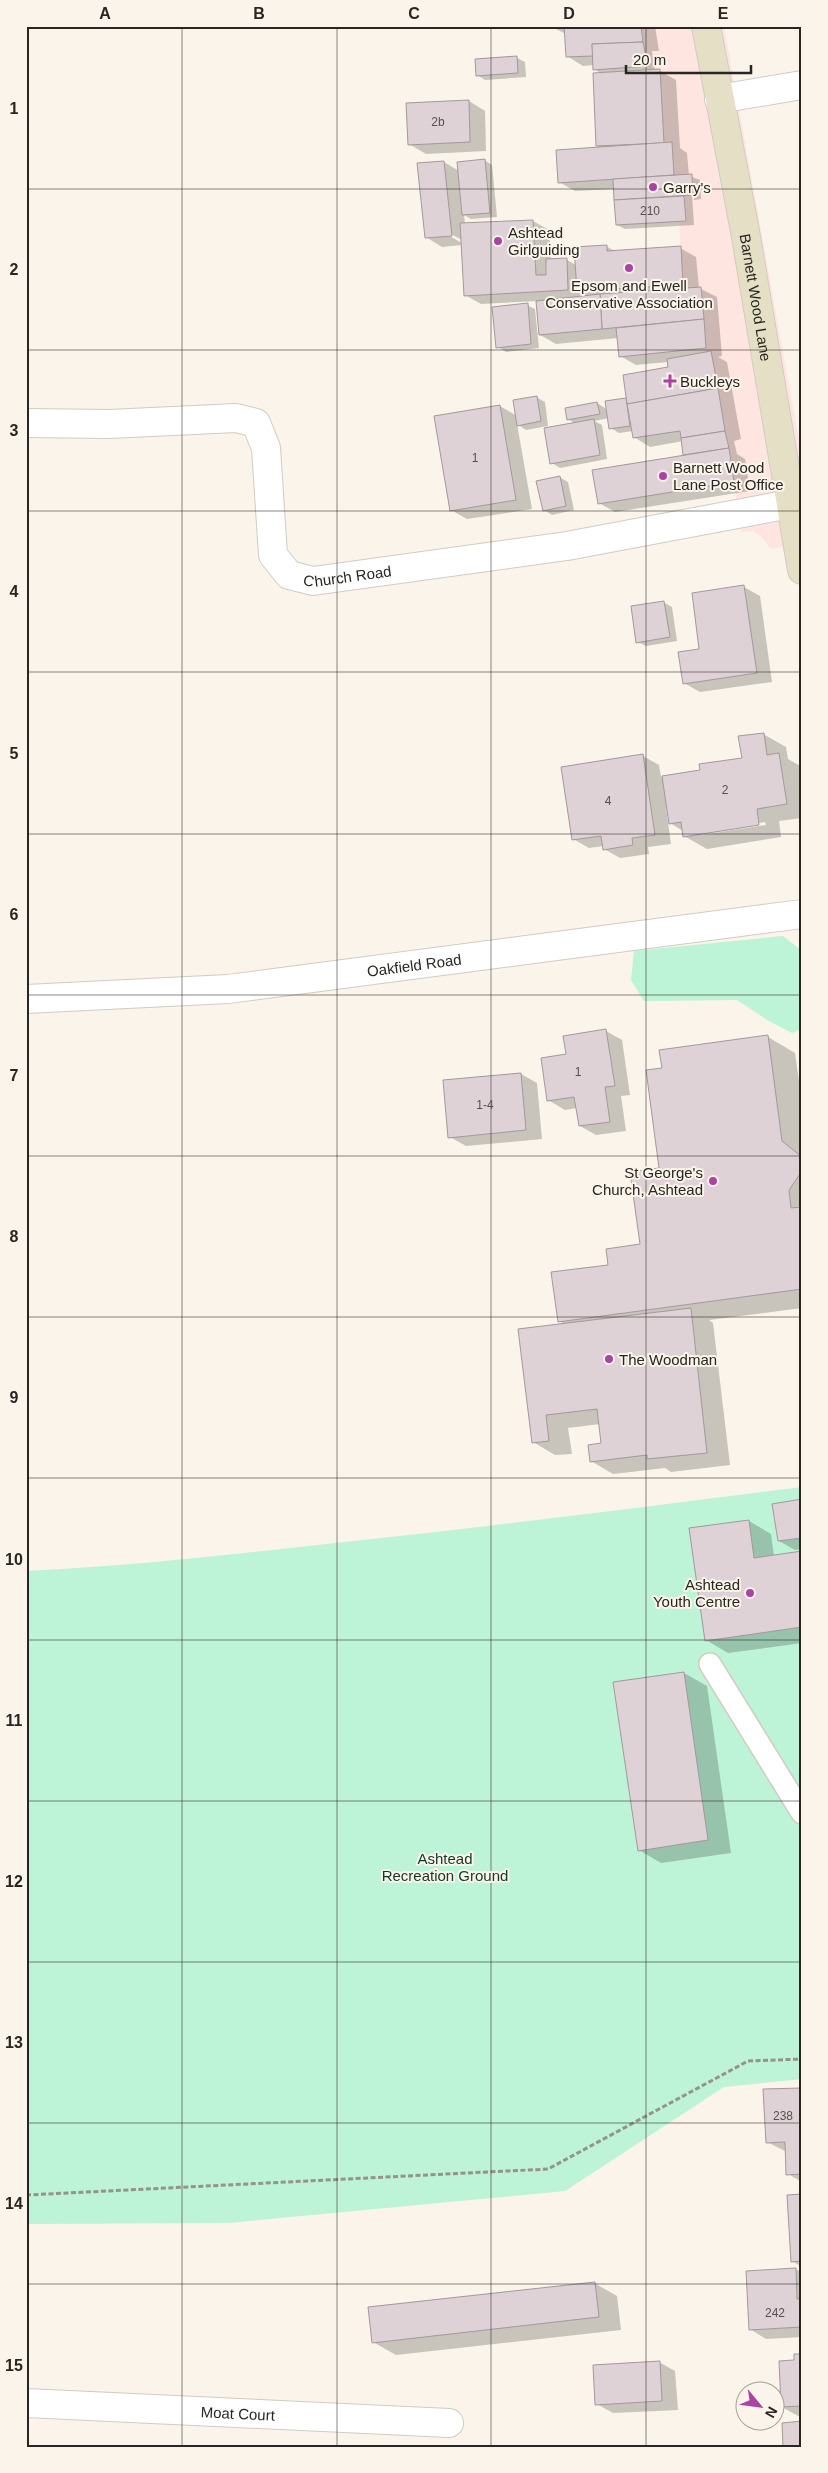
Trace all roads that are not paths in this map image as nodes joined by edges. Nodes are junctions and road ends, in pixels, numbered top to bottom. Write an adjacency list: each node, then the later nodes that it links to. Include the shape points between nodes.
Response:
1 (706, 26): 3 (street, Barnett Wood Lane)
2 (802, 85): 3 (street)
3 (719, 99): 5 (street, Barnett Wood Lane)
4 (26, 423): 5 (street, Church Road, via 109,424 236,418 256,423 266,448 273,555 289,574 313,581 567,546)
5 (790, 504): 6 (street, Barnett Wood Lane)
6 (802, 570)
7 (802, 914): 8 (street, Oakfield Road, via 228,989)
8 (26, 999)
9 (710, 1664): 10 (lane)
10 (802, 1812)
11 (26, 2402): 12 (street, Moat Court)
12 (449, 2423)

